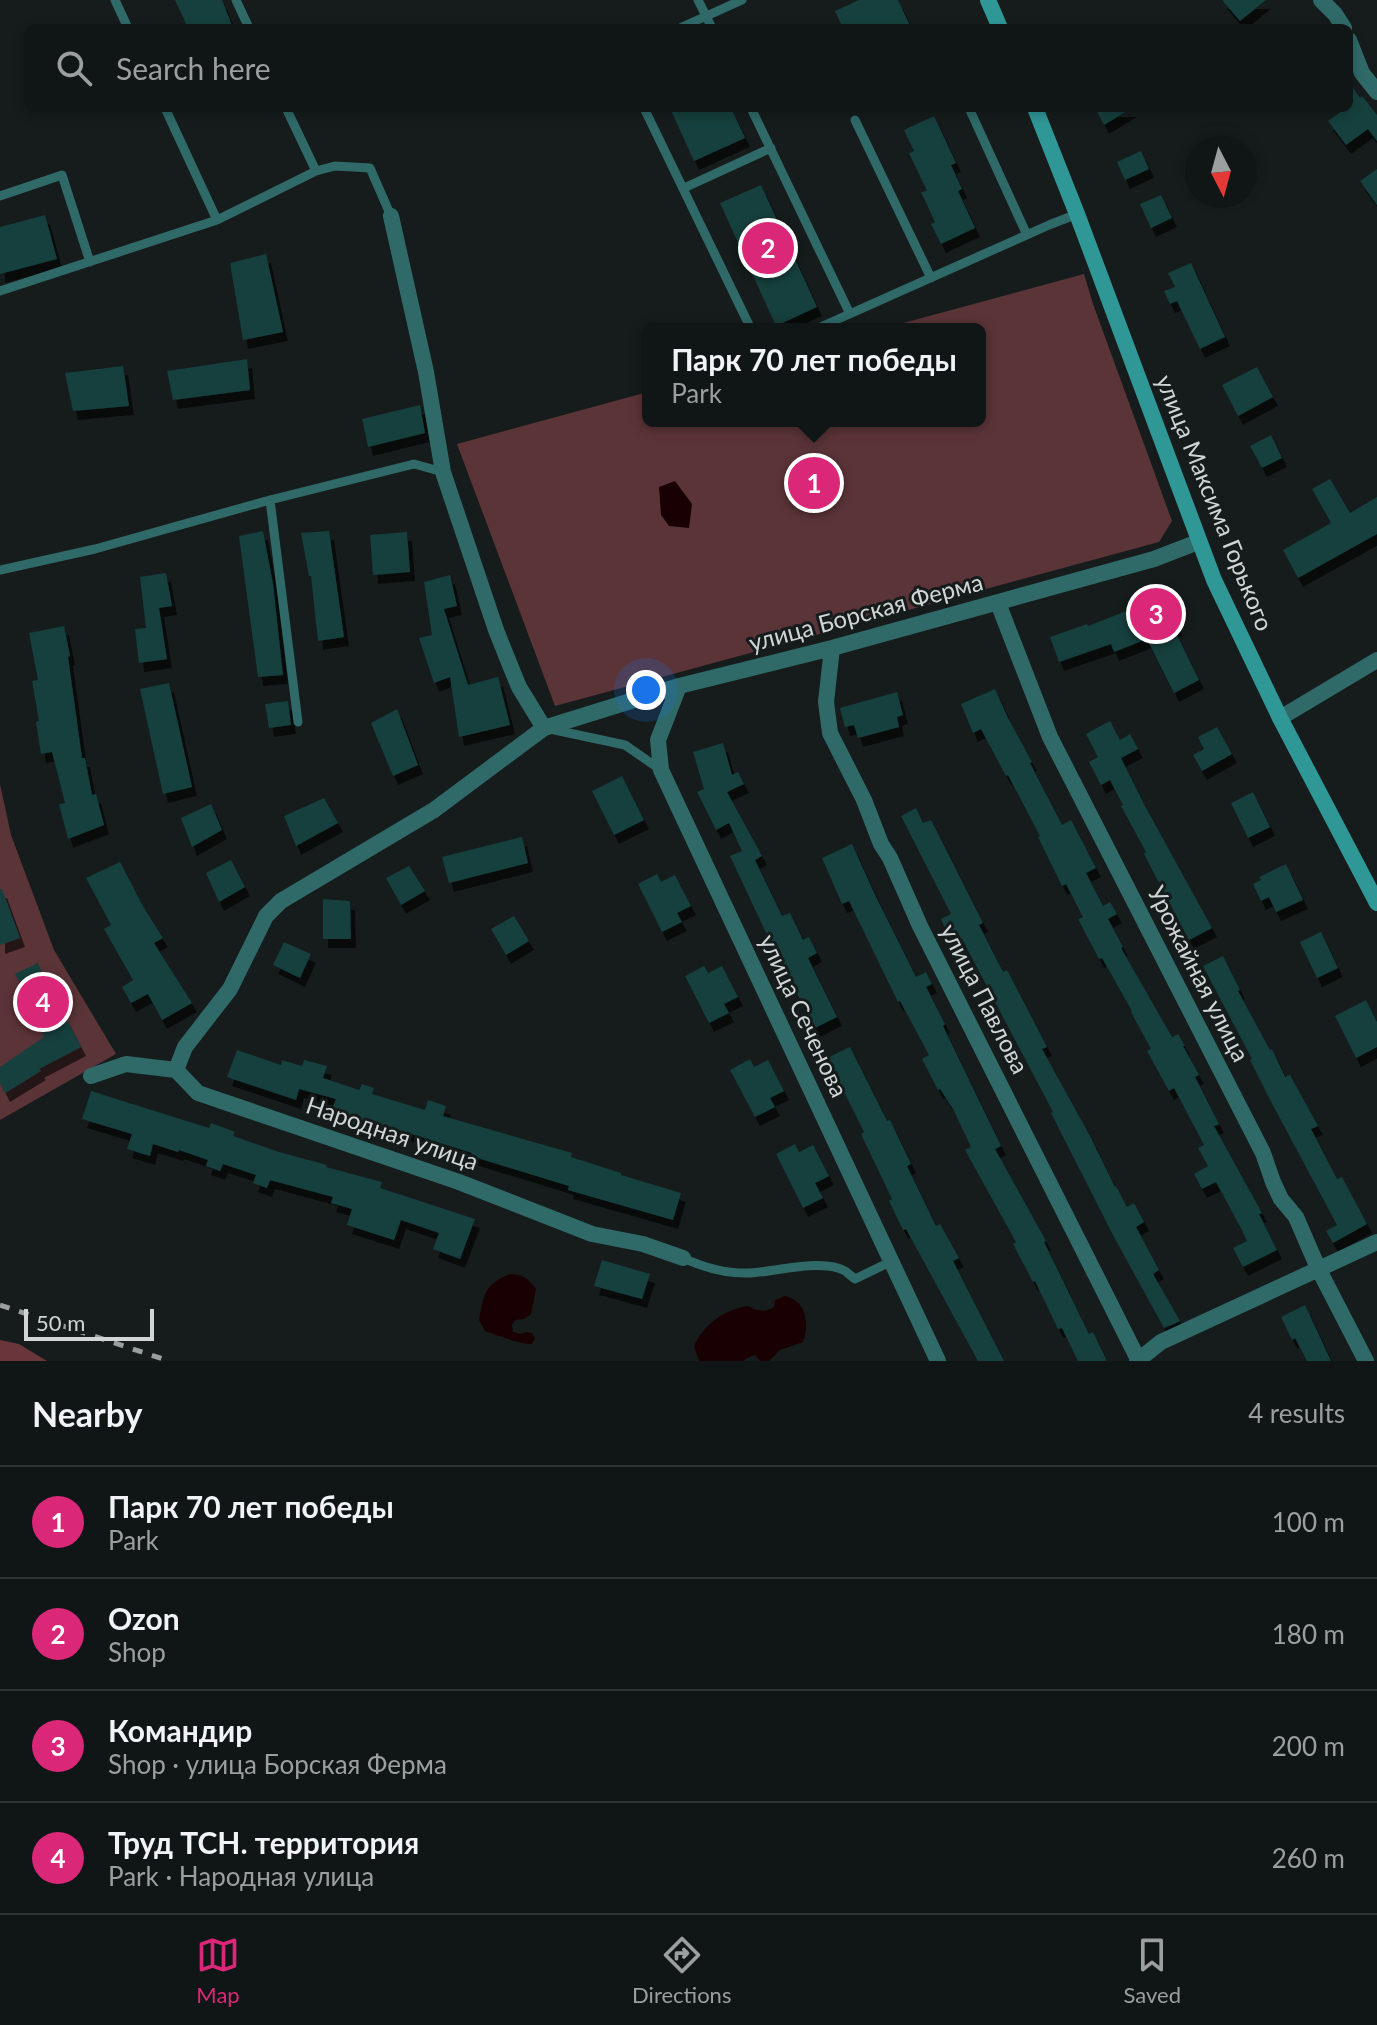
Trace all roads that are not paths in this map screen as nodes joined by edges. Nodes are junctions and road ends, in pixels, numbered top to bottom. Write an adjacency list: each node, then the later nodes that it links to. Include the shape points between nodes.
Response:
1 (115, 0): 8 (lane)
2 (236, 0): 9 (lane)
3 (698, 0): 7 (lane)
4 (742, 0): 7 (lane)
5 (988, 0): 12 (street)
6 (1321, 0): 13 (street)
7 (706, 16): 10 (lane); 11 (lane)
8 (126, 24)
9 (247, 24)
10 (689, 24)
11 (710, 24)
12 (998, 24)
13 (1341, 24)
14 (1353, 50): 15 (street)
15 (1377, 92)
16 (167, 112): 29 (lane)
17 (288, 112): 24 (lane)
18 (646, 112): 25 (lane)
19 (753, 112): 23 (lane)
20 (971, 112): 30 (lane)
21 (1037, 112): 27 (street, улица Максима Горького)
22 (855, 120): 32 (lane)
23 (771, 148): 25 (lane); 34 (lane)
24 (316, 171): 28 (lane, via 370,168); 29 (lane)
25 (684, 188): 35 (lane)
26 (0, 196): 31 (lane, via 62,175)
27 (1077, 214): 30 (lane); 39 (street, улица Максима Горького)
28 (391, 216): 37 (street)
29 (217, 220): 31 (lane)
30 (1027, 235): 32 (lane)
31 (90, 262): 33 (lane)
32 (931, 278): 34 (lane)
33 (0, 291)
34 (850, 314): 36 (lane)
35 (748, 323)
36 (830, 323)
37 (443, 472): 38 (lane, via 414,464); 47 (street, via 506,657)
38 (270, 500): 40 (lane); 46 (lane)
39 (1198, 542): 41 (street, улица Борская Ферма); 45 (street, улица Максима Горького)
40 (0, 570)
41 (998, 603): 42 (street, улица Борская Ферма); 55 (street, Урожайная улица, via 1050,737)
42 (832, 648): 44 (street, улица Борская Ферма); 57 (street, улица Павлова, via 826,702 830,733 920,926)
43 (1377, 660): 45 (street)
44 (679, 686): 47 (street, улица Борская Ферма); 48 (street, улица Сеченова, via 658,740)
45 (1280, 718): 49 (street, улица Максима Горького)
46 (298, 722)
47 (544, 728): 48 (lane, via 625,745); 50 (street, улица Борская Ферма, via 434,810 281,901 266,916 230,989 185,1047)
48 (661, 770): 54 (street, улица Сеченова)
49 (1377, 903)
50 (176, 1070): 51 (street, via 126,1064); 53 (street, Народная улица, via 198,1093 459,1182 592,1234)
51 (91, 1076)
52 (1377, 1242): 55 (street)
53 (683, 1258): 54 (lane, via 721,1272 826,1266 843,1269 855,1279)
54 (892, 1261): 56 (street, улица Сеченова)
55 (1318, 1268): 57 (street, via 1161,1342); 58 (street, Урожайная улица)
56 (938, 1361)
57 (1138, 1361)
58 (1366, 1361)

